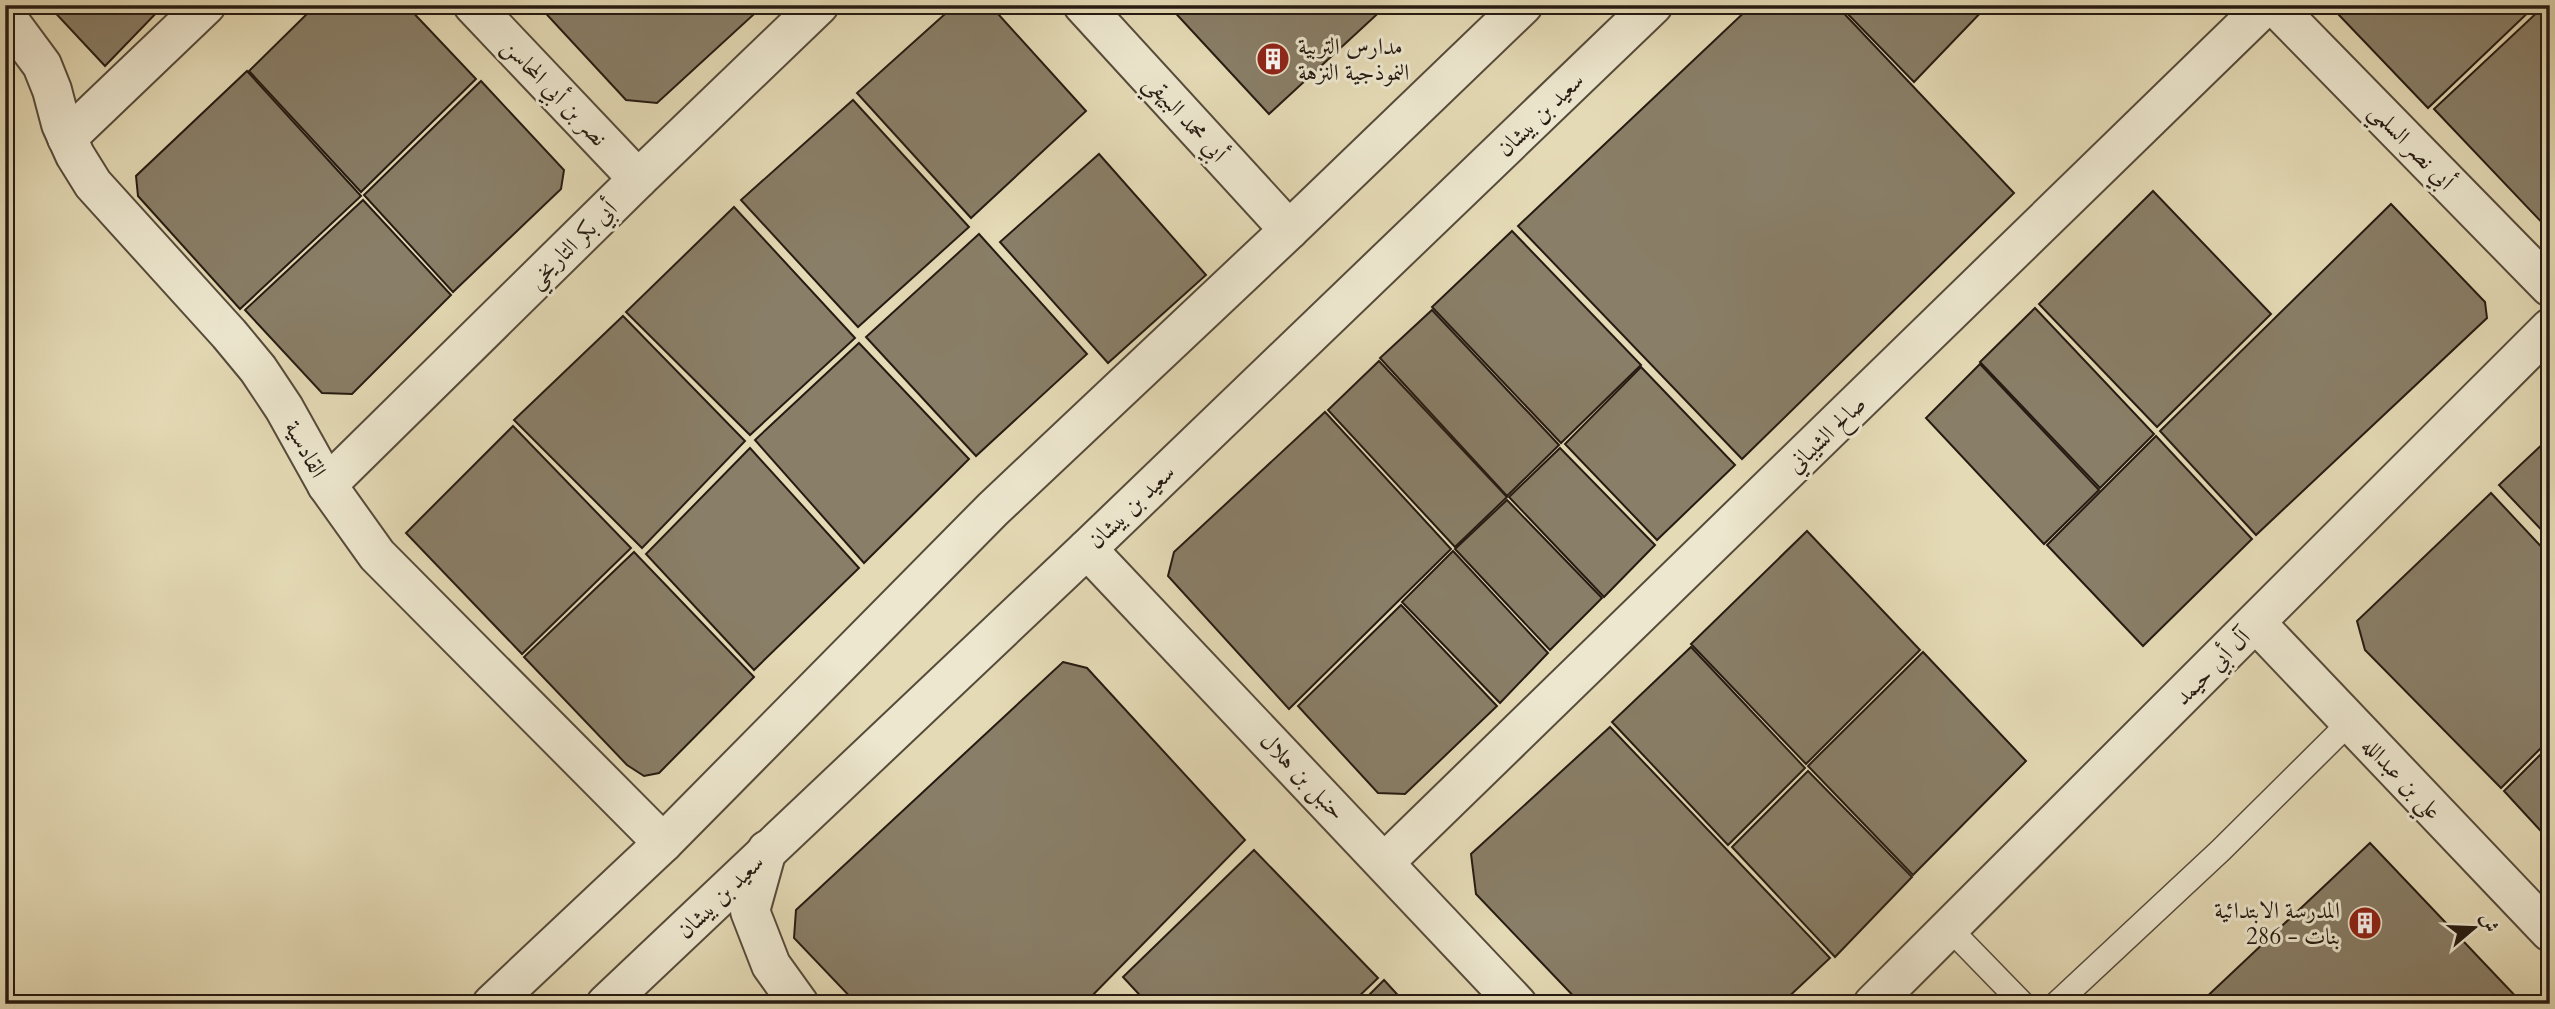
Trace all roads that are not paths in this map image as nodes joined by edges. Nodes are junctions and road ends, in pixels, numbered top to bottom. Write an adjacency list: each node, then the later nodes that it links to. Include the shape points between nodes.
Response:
1 (205, 5): 10 (street)
2 (473, 5): 11 (street, نصر بن أبي المحاسن)
3 (819, 5): 11 (street, أبي بكر التاريخي)
4 (1083, 5): 12 (street, أبي محمد البيهقي)
5 (1523, 5): 12 (street)
6 (1653, 5): 16 (street, سعيد بن بيشان)
7 (2266, 5): 21 (street, صالح الشيباني)
8 (2274, 5): 13 (street, أبي نصر السلمي)
9 (5, 15): 10 (street, القادسية, via 42,65)
10 (68, 138): 15 (street, القادسية, via 93,184 258,369)
11 (638, 179): 15 (street, أبي بكر التاريخي)
12 (1289, 230): 19 (street, via 993,509)
13 (2550, 287)
14 (2550, 328): 17 (street, آل أبي حيمد)
15 (327, 485): 19 (street, القادسية, via 377,555)
16 (1087, 549): 20 (street, سعيد بن بيشان); 21 (street, حنبل بن هلال)
17 (2256, 624): 18 (street, علي بن عبدالله); 22 (street, آل أبي حيمد)
18 (2349, 723): 23 (street, علي بن عبدالله); 30 (lane)
19 (663, 843): 24 (street)
20 (767, 850): 25 (street, سعيد بن بيشان); 26 (street, via 750,911 771,965)
21 (1385, 862): 27 (street, حنبل بن هلال)
22 (1950, 929): 28 (street, آل أبي حيمد); 29 (lane)
23 (2550, 932)
24 (492, 1004)
25 (607, 1004)
26 (799, 1004)
27 (1517, 1004)
28 (1873, 1004)
29 (2023, 1004)
30 (2056, 1004)

